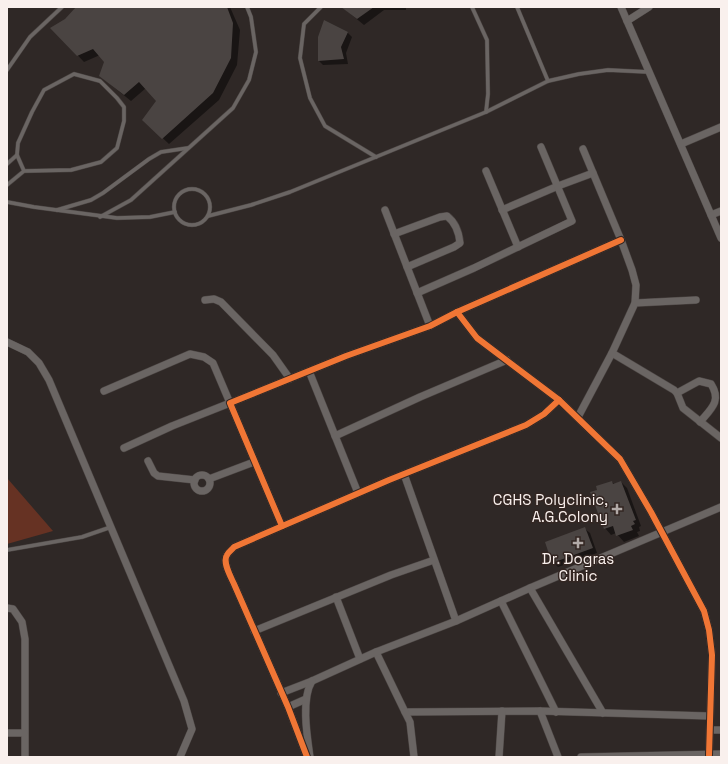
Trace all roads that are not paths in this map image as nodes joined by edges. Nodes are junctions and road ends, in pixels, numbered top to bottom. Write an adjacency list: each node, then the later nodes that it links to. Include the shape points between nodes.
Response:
1 (62, 7): 9 (lane, via 30,37)
2 (247, 7): 15 (lane, via 256,52 249,80 233,108)
3 (321, 7): 19 (lane, via 304,24 300,58 310,98 324,126)
4 (472, 7): 12 (lane, via 487,40)
5 (517, 7): 11 (lane)
6 (621, 7): 8 (street)
7 (649, 7): 8 (street)
8 (627, 21): 10 (street)
9 (7, 70)
10 (649, 72): 11 (lane, via 608,70); 14 (street)
11 (548, 81): 12 (lane)
12 (486, 112): 19 (lane)
13 (721, 127): 14 (street)
14 (681, 144): 32 (street)
15 (189, 147): 27 (lane, via 161,152 103,194); 33 (lane, via 131,200)
16 (541, 147): 25 (street)
17 (583, 149): 23 (street)
18 (17, 155): 20 (lane); 21 (lane); 21 (lane, via 18,143 44,90 74,74 100,81 124,107 124,121 117,148 101,162 70,170)
19 (376, 157): 34 (lane, via 290,192)
20 (7, 164)
21 (24, 171): 24 (lane)
22 (486, 171): 29 (street)
23 (593, 173): 25 (street); 37 (street)
24 (7, 185)
25 (558, 186): 29 (street); 38 (street, via 572,221)
26 (7, 202): 27 (lane)
27 (56, 210): 33 (lane)
28 (385, 210): 35 (street)
29 (502, 210): 38 (street)
30 (721, 211): 32 (street)
31 (175, 212): 33 (lane, via 150,217); 34 (lane, via 187,225 199,224); 34 (lane, via 179,196 183,192 195,190 200,191 208,199)
32 (711, 215): 36 (street)
33 (100, 216)
34 (208, 216)
35 (394, 234): 39 (street); 39 (street, via 447,216 457,228 460,243)
36 (721, 238)
37 (621, 240): 43 (street, via 636,285); 44 (street)
38 (518, 247): 40 (street)
39 (407, 267): 40 (street)
40 (417, 293): 45 (street)
41 (205, 300): 50 (street, via 214,299 221,302 273,355)
42 (696, 300): 43 (street)
43 (635, 302): 47 (street)
44 (456, 312): 45 (street); 48 (street, via 477,338)
45 (430, 326): 49 (street)
46 (7, 342): 68 (street, via 28,352 46,374)
47 (612, 353): 52 (street); 55 (street)
48 (507, 360): 53 (street); 57 (street)
49 (309, 371): 50 (street); 57 (street)
50 (290, 379): 54 (street)
51 (104, 391): 54 (street, via 190,354 204,357 213,363)
52 (677, 393): 56 (street, via 683,408); 56 (street, via 699,381 711,384 716,396 714,405)
53 (559, 400): 55 (street); 62 (street, via 544,414 526,424)
54 (230, 404): 59 (street); 61 (street)
55 (578, 418): 69 (street, via 620,459)
56 (700, 422): 58 (street)
57 (335, 436): 65 (street)
58 (721, 438)
59 (124, 448)
60 (148, 461): 64 (street, via 158,476)
61 (254, 462): 63 (street); 67 (street)
62 (404, 474): 65 (street); 71 (street)
63 (209, 479): 64 (street, via 200,475); 64 (street, via 210,486 200,491 194,485)
64 (195, 480)
65 (358, 493): 67 (street)
66 (721, 507): 69 (street)
67 (282, 526): 77 (street, via 234,547 226,555 225,559 234,584)
68 (111, 527): 70 (lane, via 52,544); 97 (street, via 188,713 192,729)
69 (662, 531): 72 (street); 89 (street, via 704,611 712,655)
70 (7, 550)
71 (434, 560): 73 (street); 76 (street)
72 (530, 588): 74 (street); 88 (street)
73 (336, 597): 77 (street); 79 (street)
74 (501, 601): 76 (street); 87 (street)
75 (7, 608): 93 (street, via 13,609 22,622 25,640)
76 (456, 621): 78 (street)
77 (254, 631): 81 (street)
78 (376, 652): 79 (street); 86 (street)
79 (360, 659): 80 (street)
80 (312, 681): 81 (street); 82 (street)
81 (281, 692): 83 (street)
82 (306, 699): 83 (street); 98 (street)
83 (288, 707): 98 (street)
84 (502, 711): 85 (street); 86 (street); 100 (street)
85 (540, 711): 87 (street); 101 (street)
86 (405, 712): 99 (street, via 410,722)
87 (556, 712): 88 (street)
88 (603, 713): 89 (street)
89 (709, 716): 90 (street)
90 (710, 730): 91 (street); 95 (street)
91 (721, 730)
92 (7, 733): 93 (street)
93 (24, 734): 96 (street)
94 (721, 754): 95 (street)
95 (708, 755): 102 (street)
96 (25, 757)
97 (180, 757)
98 (308, 757)
99 (414, 757)
100 (499, 757)
101 (558, 757)
102 (581, 757)

